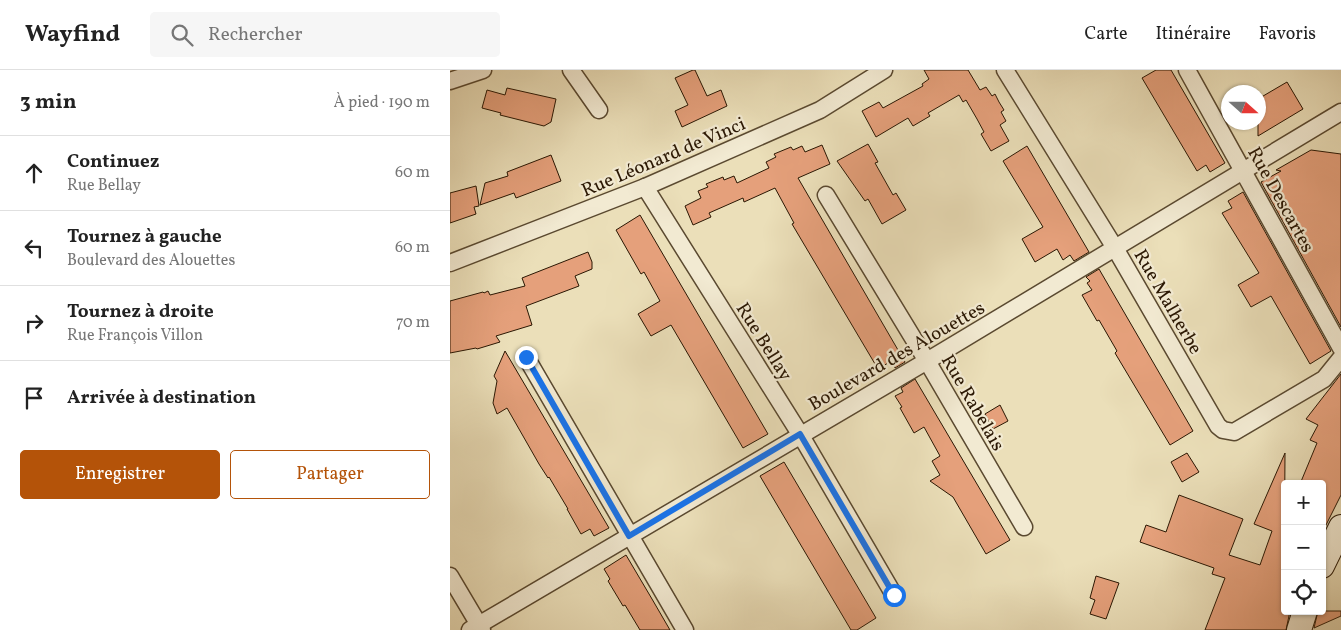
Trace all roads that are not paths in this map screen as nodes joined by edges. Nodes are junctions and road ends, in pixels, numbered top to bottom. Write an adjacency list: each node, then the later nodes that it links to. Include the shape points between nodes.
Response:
1 (483, 70): 6 (street)
2 (571, 70): 7 (street)
3 (884, 70): 10 (street, Rue Léonard de Vinci, via 820,110)
4 (1004, 70): 12 (street, Rue Malherbe)
5 (1186, 70): 9 (street, Rue Descartes)
6 (450, 81)
7 (599, 110)
8 (1341, 112): 9 (street, Boulevard des Alouettes)
9 (1244, 170): 12 (street, Boulevard des Alouettes); 14 (street, Rue Descartes)
10 (645, 187): 13 (street, Rue Léonard de Vinci); 18 (street, Rue Bellay)
11 (826, 195): 17 (street, Rue Rabelais)
12 (1115, 248): 16 (street, Rue Malherbe, via 1223,430 1234,432 1324,379); 17 (street, Boulevard des Alouettes)
13 (450, 263)
14 (1341, 348)
15 (526, 357): 21 (street)
16 (1341, 358)
17 (927, 361): 18 (street, Boulevard des Alouettes); 19 (street, Rue Rabelais)
18 (800, 434): 21 (street, Boulevard des Alouettes); 24 (street, Rue Bellay)
19 (1024, 527)
20 (1341, 527): 22 (street)
21 (629, 536): 26 (street, Boulevard des Alouettes); 27 (street)
22 (1326, 558)
23 (450, 576): 26 (street)
24 (894, 595)
25 (1304, 615): 28 (street)
26 (477, 628)
27 (685, 630)
28 (1299, 630)

